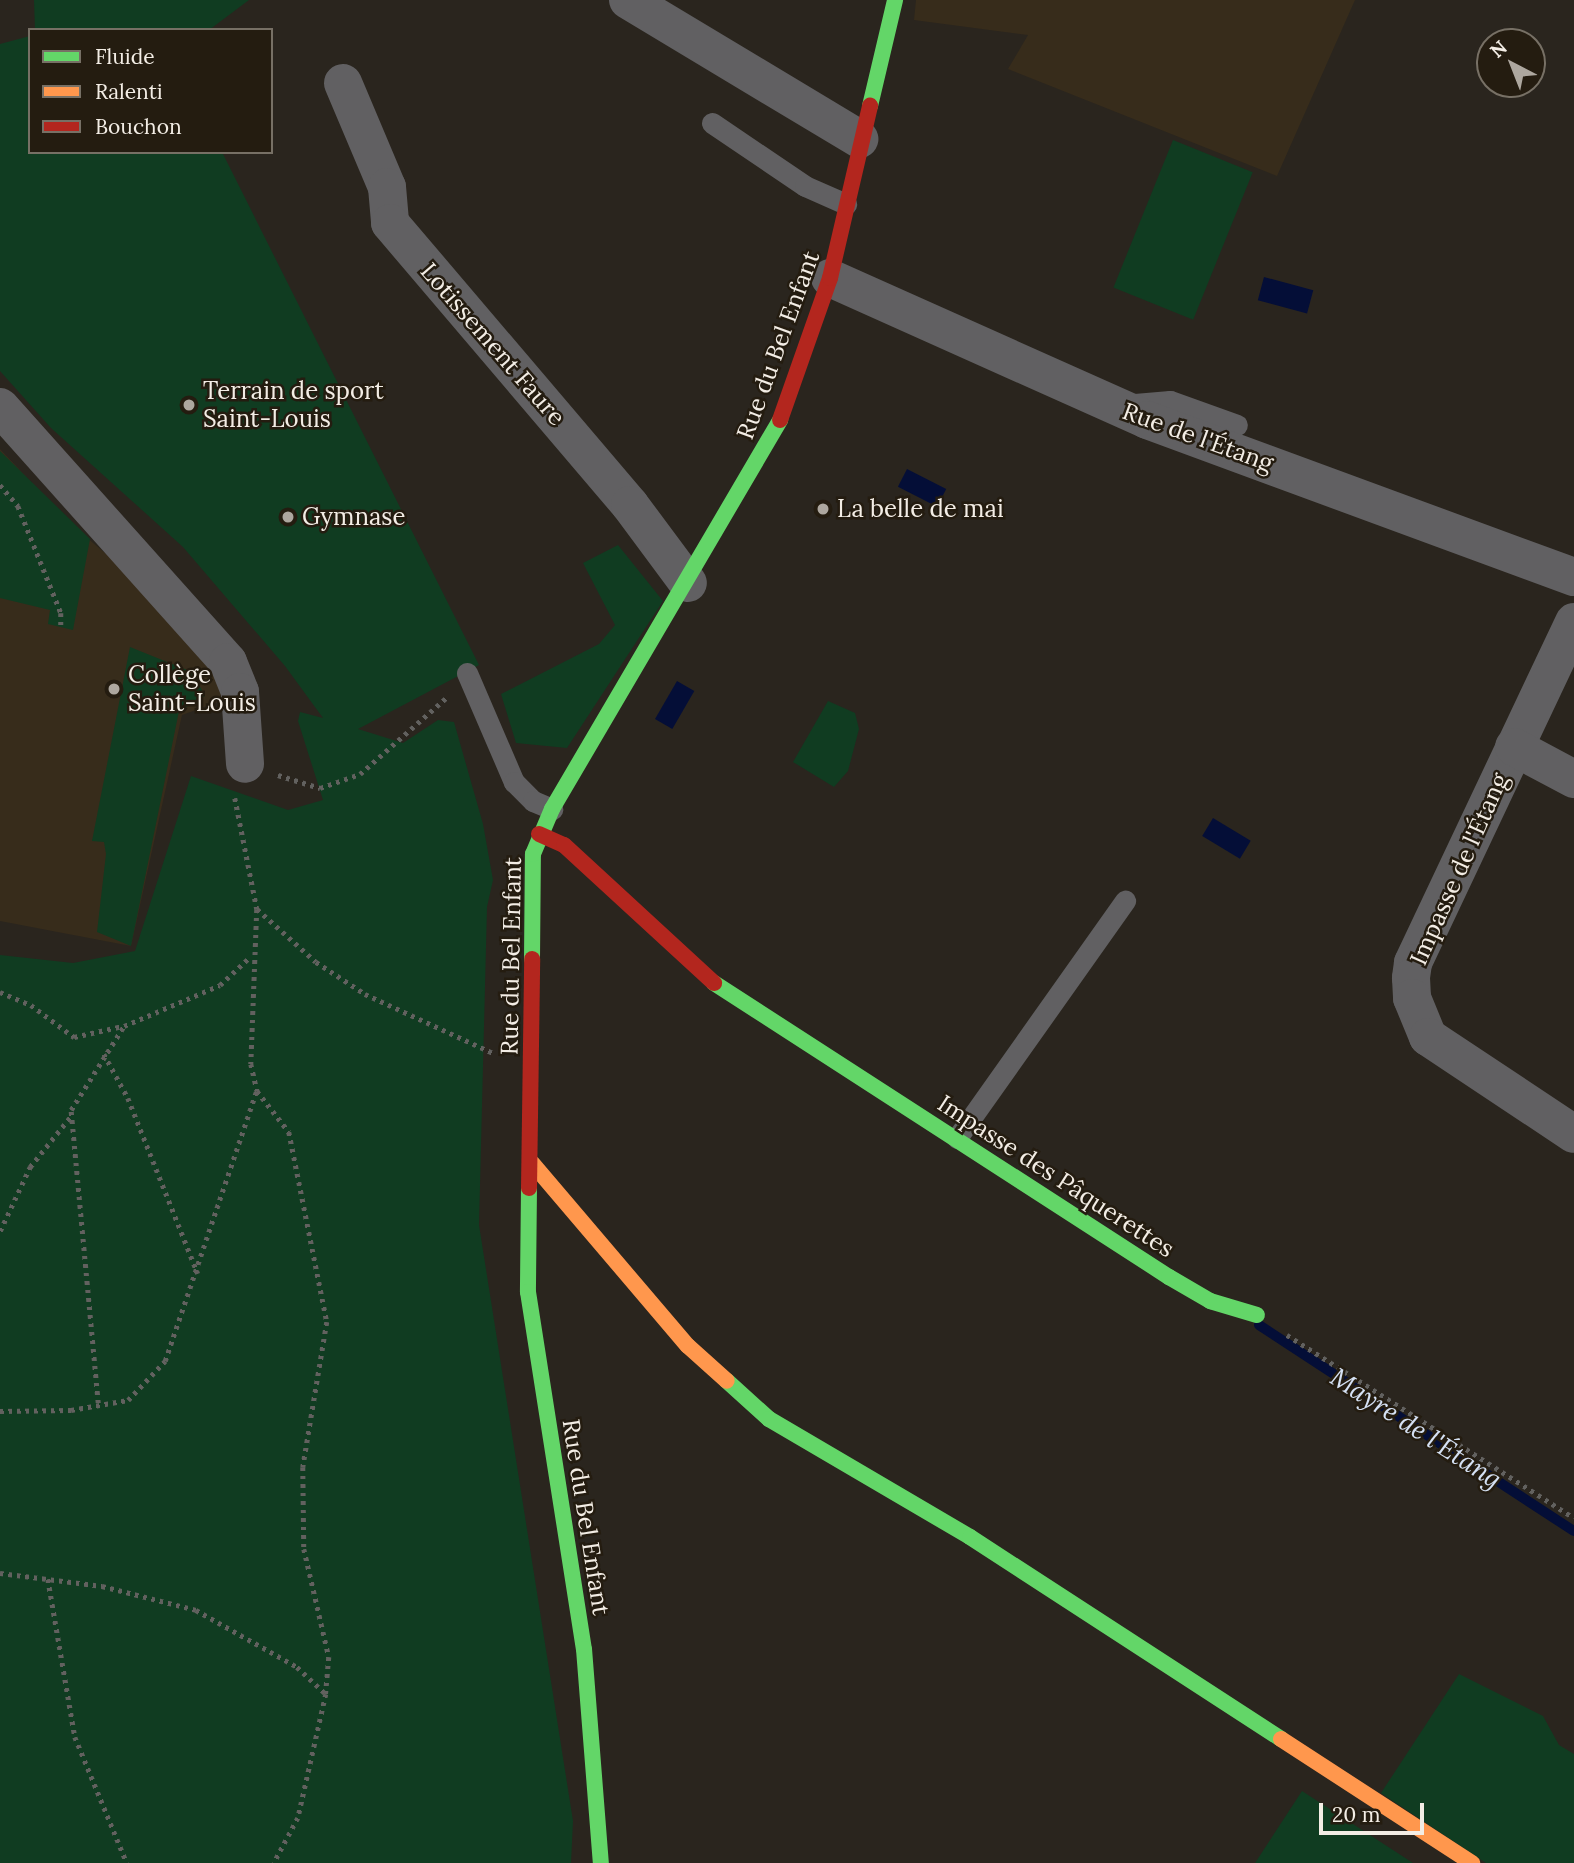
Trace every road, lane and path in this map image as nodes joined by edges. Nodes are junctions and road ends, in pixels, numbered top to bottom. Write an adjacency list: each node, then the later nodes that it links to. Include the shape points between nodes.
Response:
1 (628, 0): 5 (street)
2 (895, 0): 5 (street, Rue du Bel Enfant)
3 (343, 83): 13 (street, Lotissement Faure, via 387,187 390,223 622,495)
4 (712, 123): 6 (lane, via 805,186)
5 (859, 139): 6 (street, Rue du Bel Enfant)
6 (846, 204): 7 (street, Rue du Bel Enfant)
7 (830, 278): 9 (street, Rue de l'Étang); 13 (street, Rue du Bel Enfant, via 774,437)
8 (0, 407): 19 (street, via 204,628 228,662 240,692)
9 (1118, 408): 10 (lane, via 1131,400 1170,401); 12 (street, Rue de l'Étang)
10 (1237, 425)
11 (0, 485): 15 (path, via 19,506 61,613)
12 (1574, 577)
13 (688, 583): 21 (street, Rue du Bel Enfant)
14 (1574, 622): 18 (street, Impasse de l'Étang)
15 (61, 628)
16 (467, 673): 21 (lane, via 514,782 533,802)
17 (429, 709): 19 (path, via 400,745 360,774 320,788)
18 (1514, 747): 20 (street); 32 (street, Impasse de l'Étang, via 1413,963 1412,998 1428,1037 1441,1049)
19 (245, 764): 24 (path, via 234,782 236,817)
20 (1572, 772)
21 (552, 809): 22 (street, Rue du Bel Enfant)
22 (539, 834): 29 (street, Rue du Bel Enfant, via 531,880); 33 (street, Impasse des Pâquerettes, via 564,845 718,987)
23 (1125, 901): 33 (lane)
24 (257, 909): 25 (path); 29 (path, via 316,962 365,993 482,1051)
25 (251, 956): 27 (path, via 220,985); 30 (path)
26 (0, 992): 27 (path, via 31,1004 74,1037)
27 (124, 1026): 28 (path)
28 (103, 1053): 31 (path); 36 (path, via 128,1098)
29 (532, 1059): 34 (street, Rue du Bel Enfant)
30 (257, 1091): 36 (path); 43 (path, via 289,1132 327,1322 303,1467 304,1549 329,1657)
31 (71, 1115): 35 (path, via 30,1167); 38 (path)
32 (1574, 1135)
33 (957, 1138): 37 (street, Impasse des Pâquerettes, via 1210,1301)
34 (532, 1163): 46 (street, Rue du Bel Enfant, via 528,1292 584,1650); 47 (street, via 688,1346 769,1419 970,1537)
35 (0, 1231)
36 (198, 1275): 38 (path, via 164,1361 128,1400)
37 (1256, 1315): 40 (path)
38 (97, 1403): 39 (path, via 71,1410)
39 (0, 1410)
40 (1574, 1518)
41 (0, 1573): 42 (path)
42 (48, 1579): 43 (path, via 196,1610 297,1667); 44 (path, via 75,1737)
43 (326, 1694): 45 (path, via 298,1818)
44 (127, 1863)
45 (274, 1863)
46 (601, 1863)
47 (1472, 1863)

